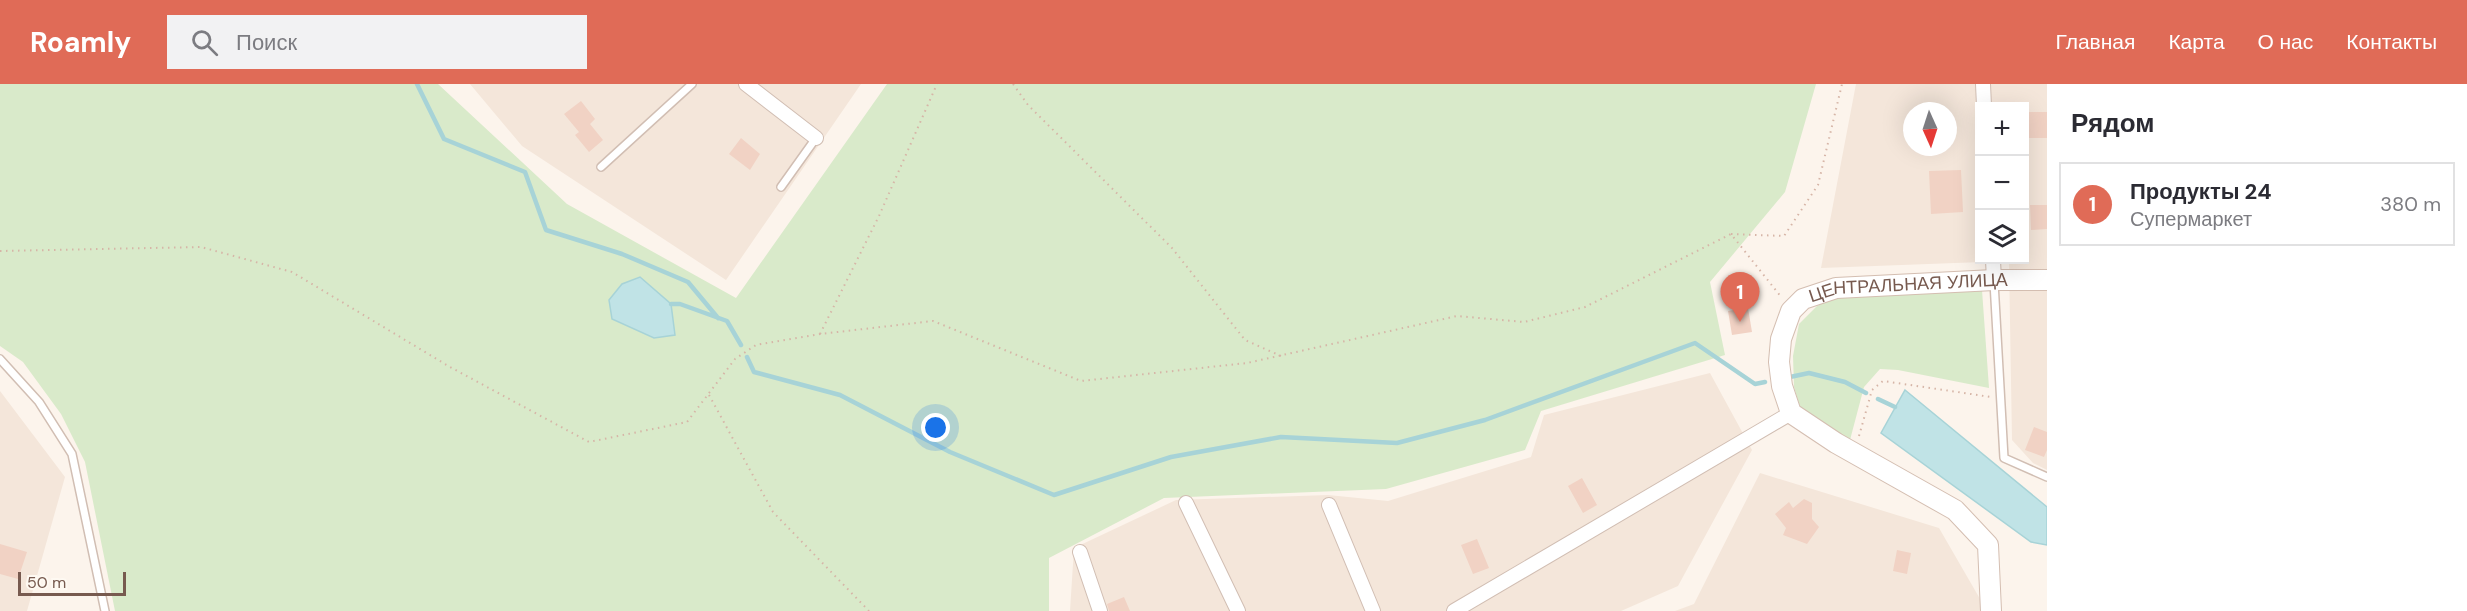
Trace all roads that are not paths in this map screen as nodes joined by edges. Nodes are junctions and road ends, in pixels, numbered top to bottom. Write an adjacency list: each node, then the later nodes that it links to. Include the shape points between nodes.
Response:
1 (692, 84): 6 (lane)
2 (746, 84): 5 (street)
3 (1983, 84): 4 (street)
4 (1984, 102)
5 (816, 138): 7 (lane)
6 (601, 167)
7 (781, 187)
8 (1993, 264): 9 (street)
9 (1994, 280): 10 (street, ЦЕНТРАЛЬНАЯ УЛИЦА); 12 (street, ЦЕНТРАЛЬНАЯ УЛИЦА, via 1836,288 1803,300 1791,311 1781,339 1782,386); 13 (lane, via 2004,458)
10 (2047, 280)
11 (0, 359): 17 (lane, via 39,402 72,454)
12 (1791, 413): 21 (street); 22 (street, via 1955,510 1988,545)
13 (2047, 477)
14 (1186, 503): 19 (street)
15 (1329, 505): 20 (street)
16 (1080, 552): 18 (street)
17 (105, 611)
18 (1100, 611)
19 (1238, 611)
20 (1373, 611)
21 (1454, 611)
22 (1991, 611)

